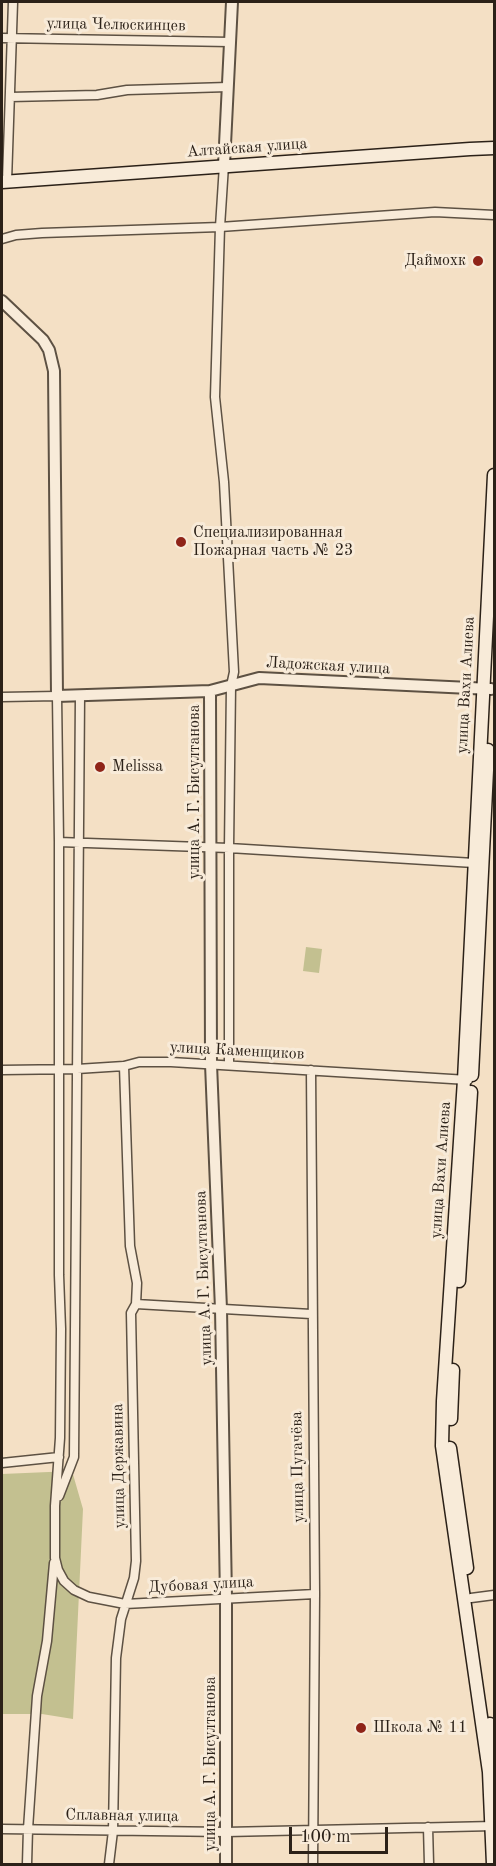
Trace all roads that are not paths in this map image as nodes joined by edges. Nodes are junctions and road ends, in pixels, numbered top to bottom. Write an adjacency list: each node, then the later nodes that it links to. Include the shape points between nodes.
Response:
1 (13, 2): 4 (street)
2 (232, 2): 5 (street)
3 (2, 38): 4 (street, улица Челюскинцев)
4 (12, 39): 5 (street, улица Челюскинцев); 7 (street)
5 (230, 42): 6 (street)
6 (228, 87): 7 (street); 9 (street)
7 (10, 97): 10 (street)
8 (495, 148): 9 (main road, Алтайская улица)
9 (224, 165): 10 (main road, Алтайская улица); 12 (street, улица А. Г. Бисултанова)
10 (4, 182)
11 (495, 215): 12 (street, via 435,212)
12 (220, 227): 13 (street, via 42,233); 17 (street, улица А. Г. Бисултанова, via 216,397 234,672)
13 (2, 239)
14 (2, 301): 20 (street, via 43,340 54,372)
15 (495, 475): 18 (main road, улица Вахи Алиева)
16 (495, 616): 18 (main road, улица Вахи Алиева)
17 (231, 686): 18 (street, Ладожская улица, via 259,678); 19 (street, Ладожская улица); 26 (street, улица А. Г. Бисултанова)
18 (487, 688): 27 (main road, улица Вахи Алиева); 35 (main road, улица Вахи Алиева)
19 (210, 691): 21 (street, Ладожская улица); 25 (street, улица А. Г. Бисултанова)
20 (57, 696): 21 (street, Ладожская улица); 22 (street); 23 (street)
21 (80, 696): 24 (street)
22 (2, 697)
23 (59, 842): 24 (street); 33 (street)
24 (78, 843): 25 (street); 31 (street)
25 (210, 847): 26 (street); 28 (street, улица А. Г. Бисултанова)
26 (229, 848): 27 (street); 29 (street, улица А. Г. Бисултанова)
27 (474, 863): 35 (main road, улица Вахи Алиева)
28 (211, 1064): 29 (street, улица Каменщиков); 30 (street, улица Каменщиков, via 139,1062); 37 (street, улица А. Г. Бисултанова)
29 (229, 1065): 34 (street, улица Каменщиков)
30 (124, 1066): 31 (street, улица Каменщиков); 36 (street, улица Державина, via 130,1246 137,1283)
31 (77, 1069): 33 (street, улица Каменщиков); 41 (street, via 74,1456)
32 (2, 1070): 33 (street, улица Каменщиков)
33 (59, 1070): 39 (street)
34 (311, 1070): 35 (street, улица Каменщиков); 38 (street, улица Пугачёва)
35 (468, 1081): 46 (main road, улица Вахи Алиева, via 450,1437); 49 (main road, улица Вахи Алиева, via 442,1446 489,1772)
36 (136, 1304): 37 (street); 47 (street, улица Державина, via 131,1313 136,1561)
37 (220, 1309): 38 (street); 45 (street, улица А. Г. Бисултанова)
38 (311, 1314): 43 (street, улица Пугачёва)
39 (59, 1457): 40 (street); 41 (street)
40 (2, 1463)
41 (55, 1506): 42 (street)
42 (55, 1558): 47 (street, Дубовая улица, via 64,1581 74,1590 89,1598); 52 (street, via 37,1696)
43 (315, 1594): 45 (street, Дубовая улица); 54 (street, улица Пугачёва)
44 (495, 1595): 46 (street)
45 (226, 1598): 47 (street, Дубовая улица); 55 (street, улица А. Г. Бисултанова)
46 (471, 1598): 48 (main road, улица Вахи Алиева)
47 (125, 1604): 53 (street, улица Державина, via 116,1658)
48 (495, 1753)
49 (493, 1826): 50 (street, Сплавная улица); 61 (main road, улица Вахи Алиева)
50 (428, 1827): 54 (street, Сплавная улица); 60 (street)
51 (2, 1829): 52 (street, Сплавная улица)
52 (28, 1829): 53 (street, Сплавная улица); 56 (street)
53 (112, 1831): 55 (street, Сплавная улица); 57 (street, улица Державина)
54 (314, 1831): 55 (street, Сплавная улица); 59 (street, улица Пугачёва)
55 (226, 1832): 58 (street, улица А. Г. Бисултанова)
56 (27, 1864)
57 (109, 1864)
58 (226, 1864)
59 (313, 1864)
60 (429, 1864)
61 (493, 1864)

